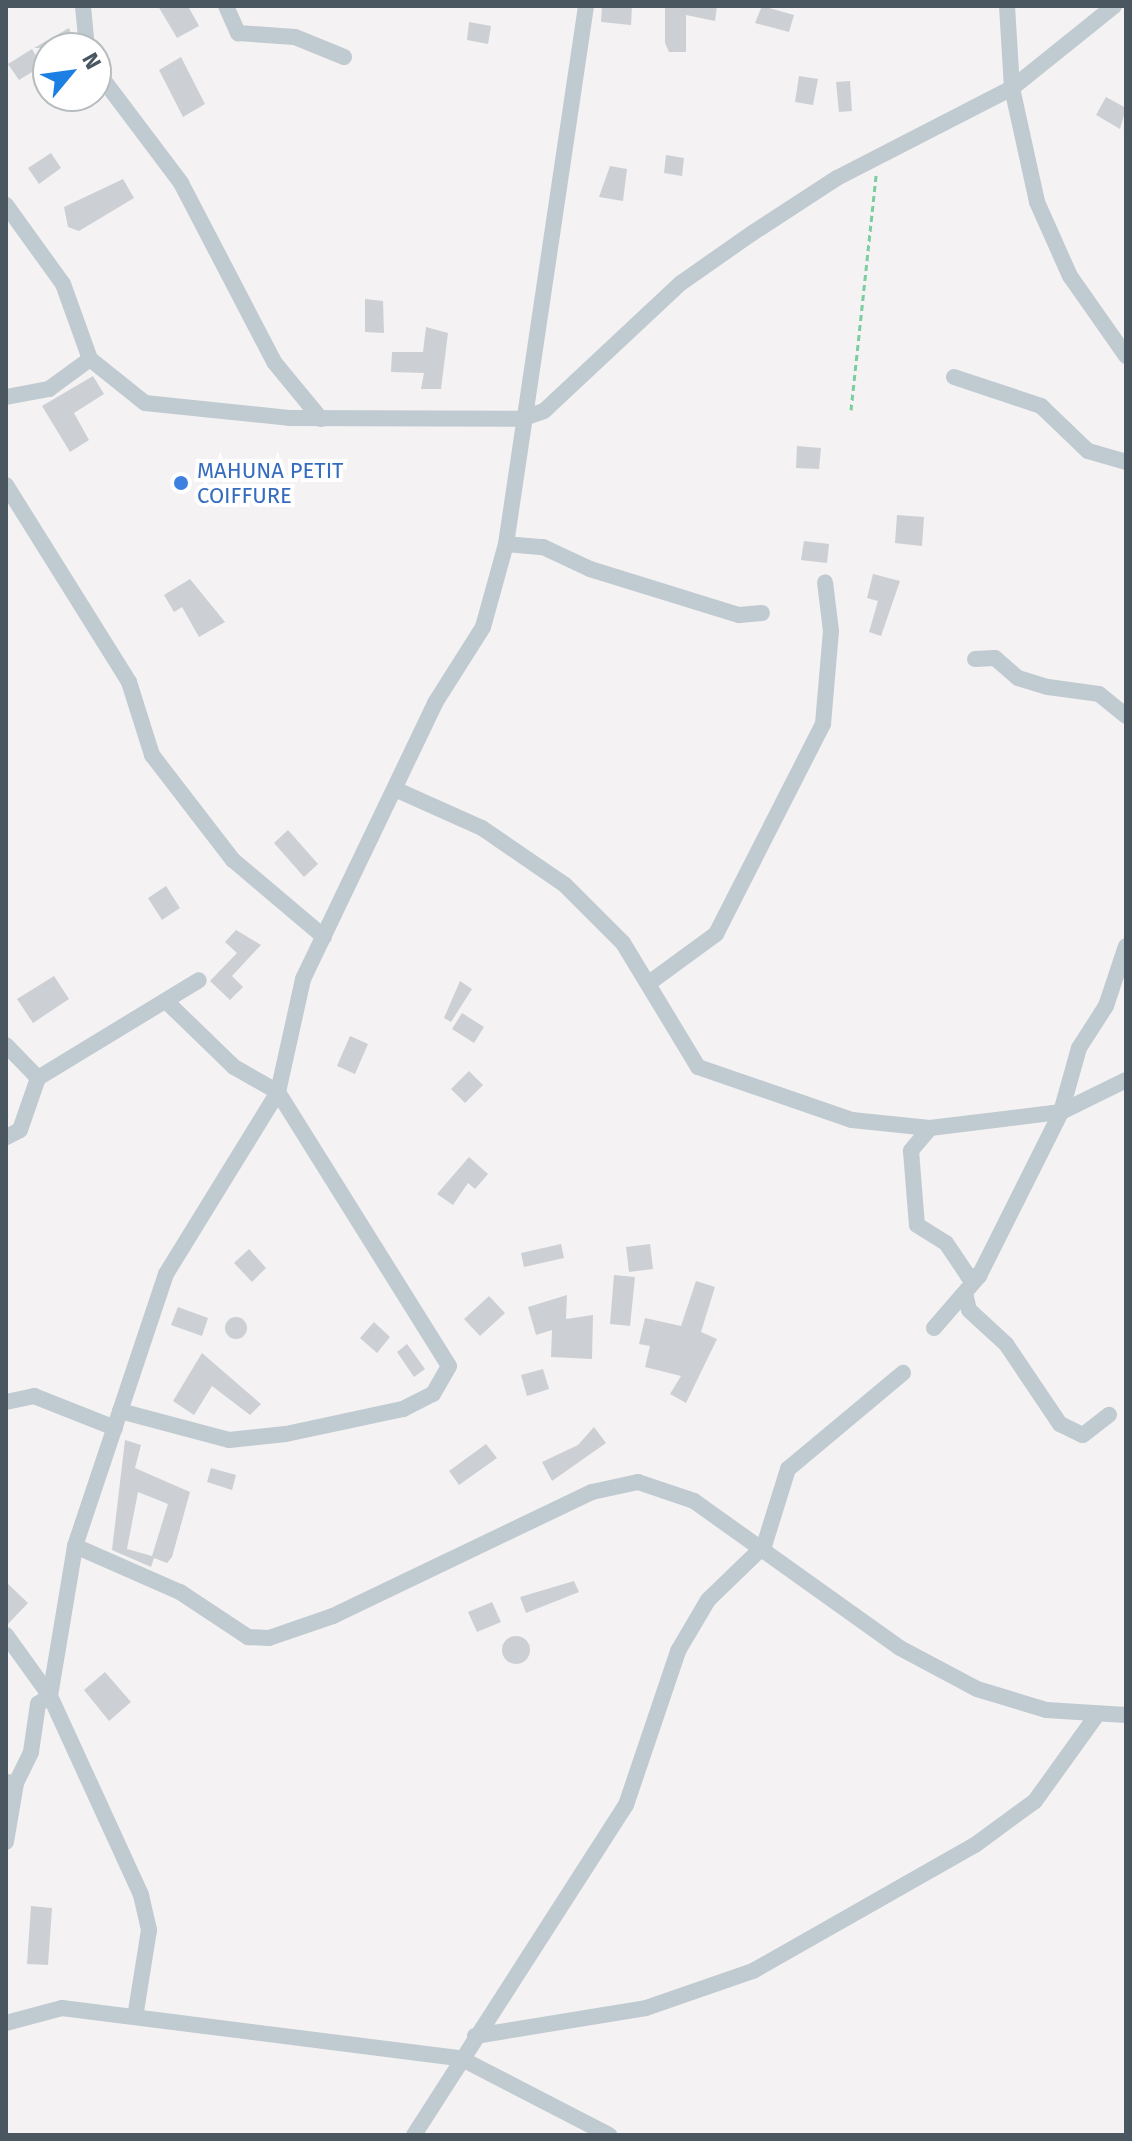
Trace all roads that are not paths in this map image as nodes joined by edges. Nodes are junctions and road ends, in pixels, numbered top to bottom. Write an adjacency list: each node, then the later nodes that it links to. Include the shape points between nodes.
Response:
1 (83, 6): 6 (street)
2 (226, 6): 7 (street, via 238,33 295,37)
3 (586, 6): 16 (street)
4 (1007, 6): 8 (street)
5 (1114, 6): 8 (street)
6 (85, 32)
7 (344, 57)
8 (1012, 88): 11 (street, via 1037,202 1070,276); 16 (street, via 878,159 681,283 544,411)
9 (112, 91): 15 (street, via 181,183 274,362)
10 (6, 205): 12 (street, via 63,284)
11 (1126, 356)
12 (90, 359): 14 (street, via 49,389); 15 (street, via 145,403)
13 (954, 377): 17 (street, via 1041,406 1088,451)
14 (6, 397)
15 (321, 419): 16 (street)
16 (521, 419): 19 (street)
17 (1126, 462)
18 (6, 485): 25 (street, via 129,682 152,755 233,860)
19 (506, 544): 21 (street, via 543,547 590,569 739,615); 24 (street, via 483,627 435,703)
20 (825, 582): 28 (street, via 831,631 823,724 716,934)
21 (762, 613)
22 (975, 659): 23 (street, via 995,658 1018,678 1048,687 1099,694)
23 (1126, 716)
24 (397, 790): 25 (street); 28 (street, via 482,828 565,885 623,943)
25 (324, 937): 33 (street, via 303,979)
26 (1126, 946): 34 (street, via 1106,1006 1079,1048)
27 (199, 980): 29 (street)
28 (649, 983): 35 (street, via 698,1067 852,1120)
29 (166, 1001): 31 (street); 33 (street, via 234,1067)
30 (6, 1045): 31 (street)
31 (38, 1078): 36 (street, via 20,1130)
32 (1126, 1080): 34 (street)
33 (278, 1092): 42 (street, via 166,1274); 42 (street, via 446,1355 447,1378 403,1409 286,1434 229,1440)
34 (1061, 1112): 35 (street); 37 (street)
35 (930, 1128): 37 (street, via 911,1151 917,1225 946,1243 968,1276)
36 (6, 1137)
37 (979, 1276): 38 (street)
38 (965, 1293): 39 (street); 43 (street, via 969,1310 1006,1344 1060,1424 1083,1435)
39 (934, 1328)
40 (903, 1373): 46 (street, via 788,1469)
41 (6, 1402): 44 (street, via 34,1396)
42 (120, 1411): 44 (street)
43 (1109, 1415)
44 (115, 1428): 45 (street)
45 (75, 1546): 46 (street, via 180,1592 248,1637 269,1638 333,1616 592,1492 638,1482 694,1501); 48 (street)
46 (764, 1546): 50 (street, via 900,1648 977,1689); 55 (street, via 708,1600 678,1651 626,1805)
47 (6, 1635): 48 (street)
48 (50, 1696): 51 (street, via 38,1704 31,1752); 53 (street, via 141,1895 149,1930)
49 (1126, 1715): 50 (street)
50 (1096, 1716): 55 (street, via 1035,1801 975,1845 753,1971 646,2008)
51 (11, 1783): 52 (street)
52 (6, 1842)
53 (135, 2017): 54 (street, via 62,2008); 56 (street)
54 (6, 2023)
55 (475, 2036): 56 (street)
56 (460, 2058): 57 (street); 58 (street)
57 (414, 2135)
58 (609, 2135)

